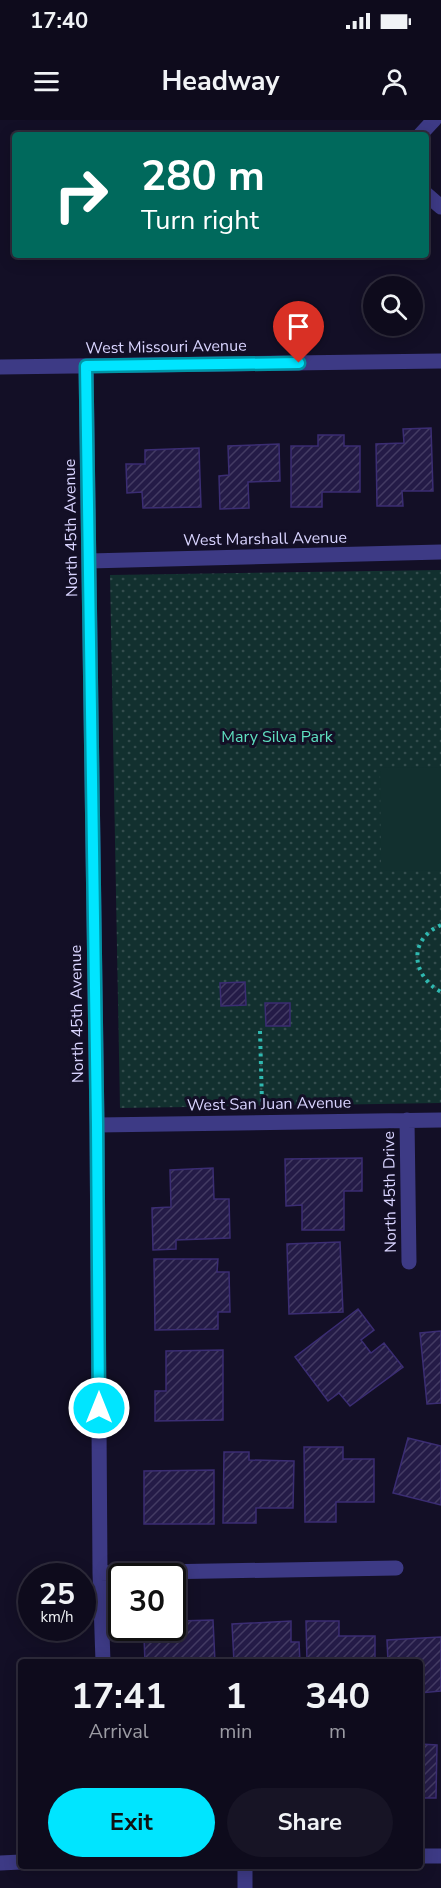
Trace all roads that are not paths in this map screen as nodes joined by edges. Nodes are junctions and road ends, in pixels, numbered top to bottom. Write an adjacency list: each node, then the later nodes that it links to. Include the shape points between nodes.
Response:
1 (434, 120): 2 (street)
2 (423, 132)
3 (429, 197): 4 (street)
4 (441, 207)
5 (441, 361): 6 (street, West Missouri Avenue)
6 (86, 366): 7 (street, West Missouri Avenue); 9 (street, North 45th Avenue)
7 (0, 367)
8 (441, 552): 9 (street, West Marshall Avenue)
9 (89, 561): 12 (street, North 45th Avenue)
10 (407, 1120): 11 (street, West San Juan Avenue); 12 (street, West San Juan Avenue); 13 (street, North 45th Drive)
11 (441, 1120)
12 (97, 1125): 15 (street, North 45th Avenue)
13 (409, 1262)
14 (396, 1568): 15 (street)
15 (100, 1573): 16 (street, North 45th Avenue)
16 (103, 1659)
17 (423, 1856): 18 (street)
18 (441, 1856)
19 (18, 1862): 20 (street)
20 (0, 1863)
21 (245, 1869): 22 (street)
22 (245, 1888)

